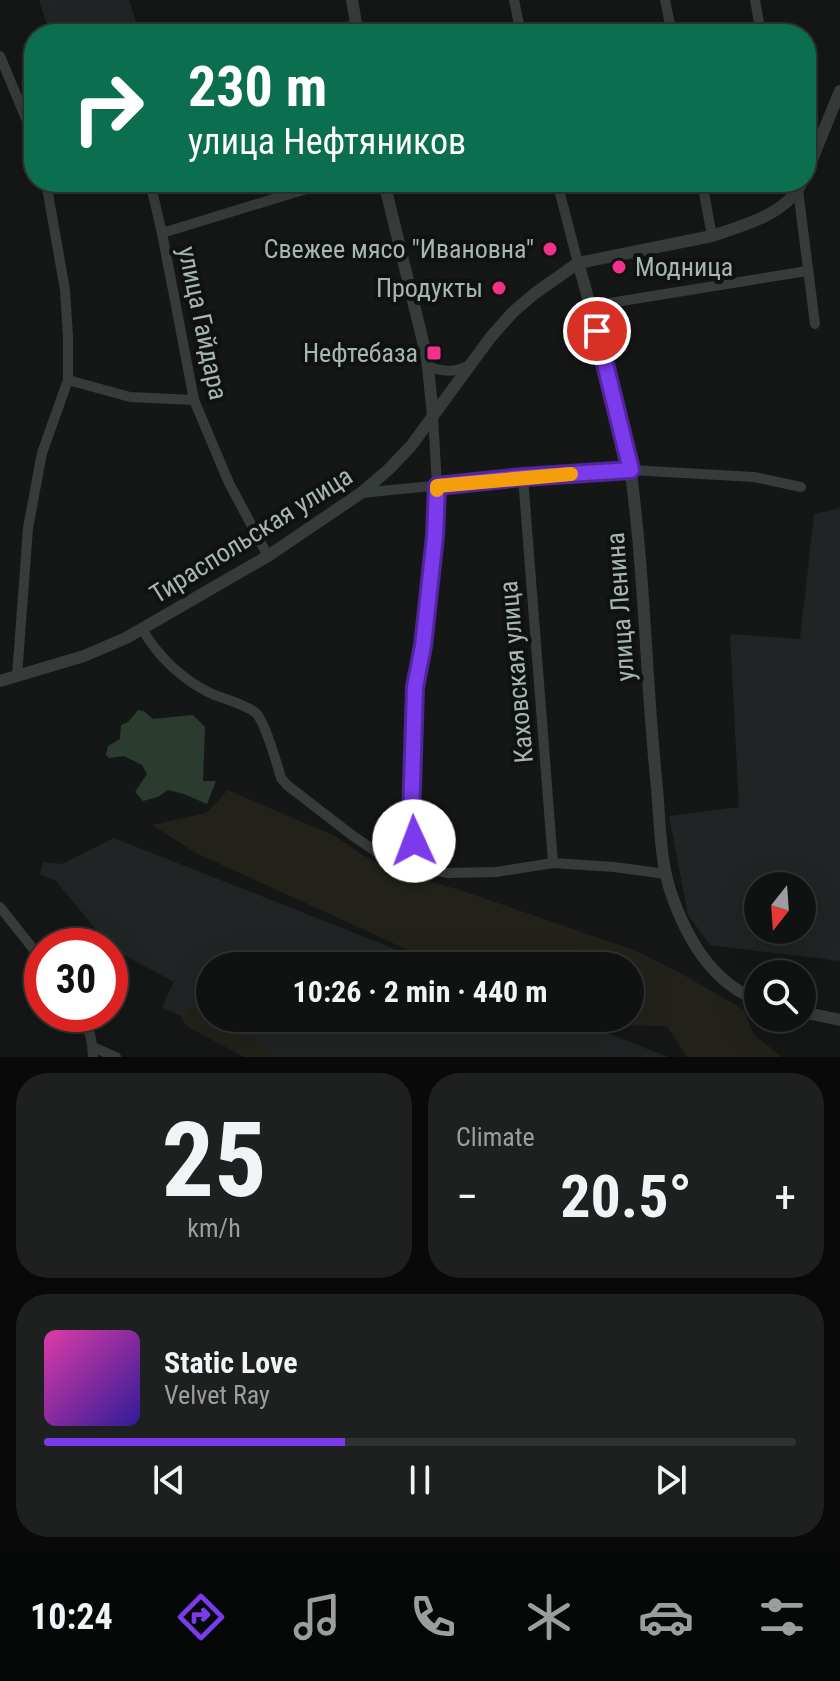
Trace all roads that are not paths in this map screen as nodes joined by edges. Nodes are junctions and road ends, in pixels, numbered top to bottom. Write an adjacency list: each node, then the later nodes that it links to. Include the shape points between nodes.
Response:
1 (352, 0): 5 (street)
2 (514, 0): 6 (street)
3 (665, 0): 7 (street)
4 (755, 0): 8 (street)
5 (357, 24)
6 (519, 24)
7 (670, 24)
8 (759, 24)
9 (0, 56): 11 (street)
10 (840, 91): 12 (street)
11 (24, 112)
12 (816, 150)
13 (48, 192): 29 (street, via 65,290)
14 (152, 192): 21 (street, улица Гайдара)
15 (296, 192): 21 (street)
16 (386, 192): 28 (street)
17 (560, 192): 23 (street, улица Ленина)
18 (704, 192): 22 (street)
19 (796, 192): 22 (street, Тираспольская улица, via 767,215)
20 (800, 192): 24 (street)
21 (162, 233): 30 (street, улица Гайдара)
22 (712, 236): 23 (street, Тираспольская улица)
23 (578, 263): 25 (street, улица Ленина); 27 (street, Тираспольская улица, via 512,313)
24 (807, 271): 25 (street); 26 (street)
25 (591, 306): 32 (street, улица Ленина)
26 (815, 324)
27 (472, 363): 28 (street, via 450,372); 31 (street, Тираспольская улица)
28 (429, 367): 31 (street)
29 (68, 380): 30 (street, via 130,397); 39 (street, via 42,453 28,528)
30 (194, 400): 37 (street, улица Гайдара)
31 (433, 416): 34 (street); 36 (street, Тираспольская улица, via 411,446)
32 (631, 470): 33 (street); 35 (street, via 754,477); 43 (street, улица Ленина)
33 (523, 477): 34 (street); 41 (street, Каховская улица)
34 (437, 486): 36 (street); 42 (street, via 415,687 411,819)
35 (801, 487)
36 (361, 493): 37 (street, Тираспольская улица)
37 (268, 556): 38 (street, Тираспольская улица)
38 (142, 629): 39 (street, Тираспольская улица, via 84,656); 42 (street, via 159,655 185,677 255,712 287,785 377,852)
39 (17, 676): 40 (street, Тираспольская улица)
40 (0, 681)
41 (553, 863): 42 (street, via 484,873 447,873); 43 (street)
42 (416, 864)
43 (666, 874): 46 (street, улица Ленина, via 699,952)
44 (0, 907): 45 (street)
45 (24, 937)
46 (744, 993)
47 (816, 1015): 48 (street)
48 (840, 1020)
49 (89, 1032): 50 (street)
50 (93, 1052): 51 (street)
51 (116, 1057)

